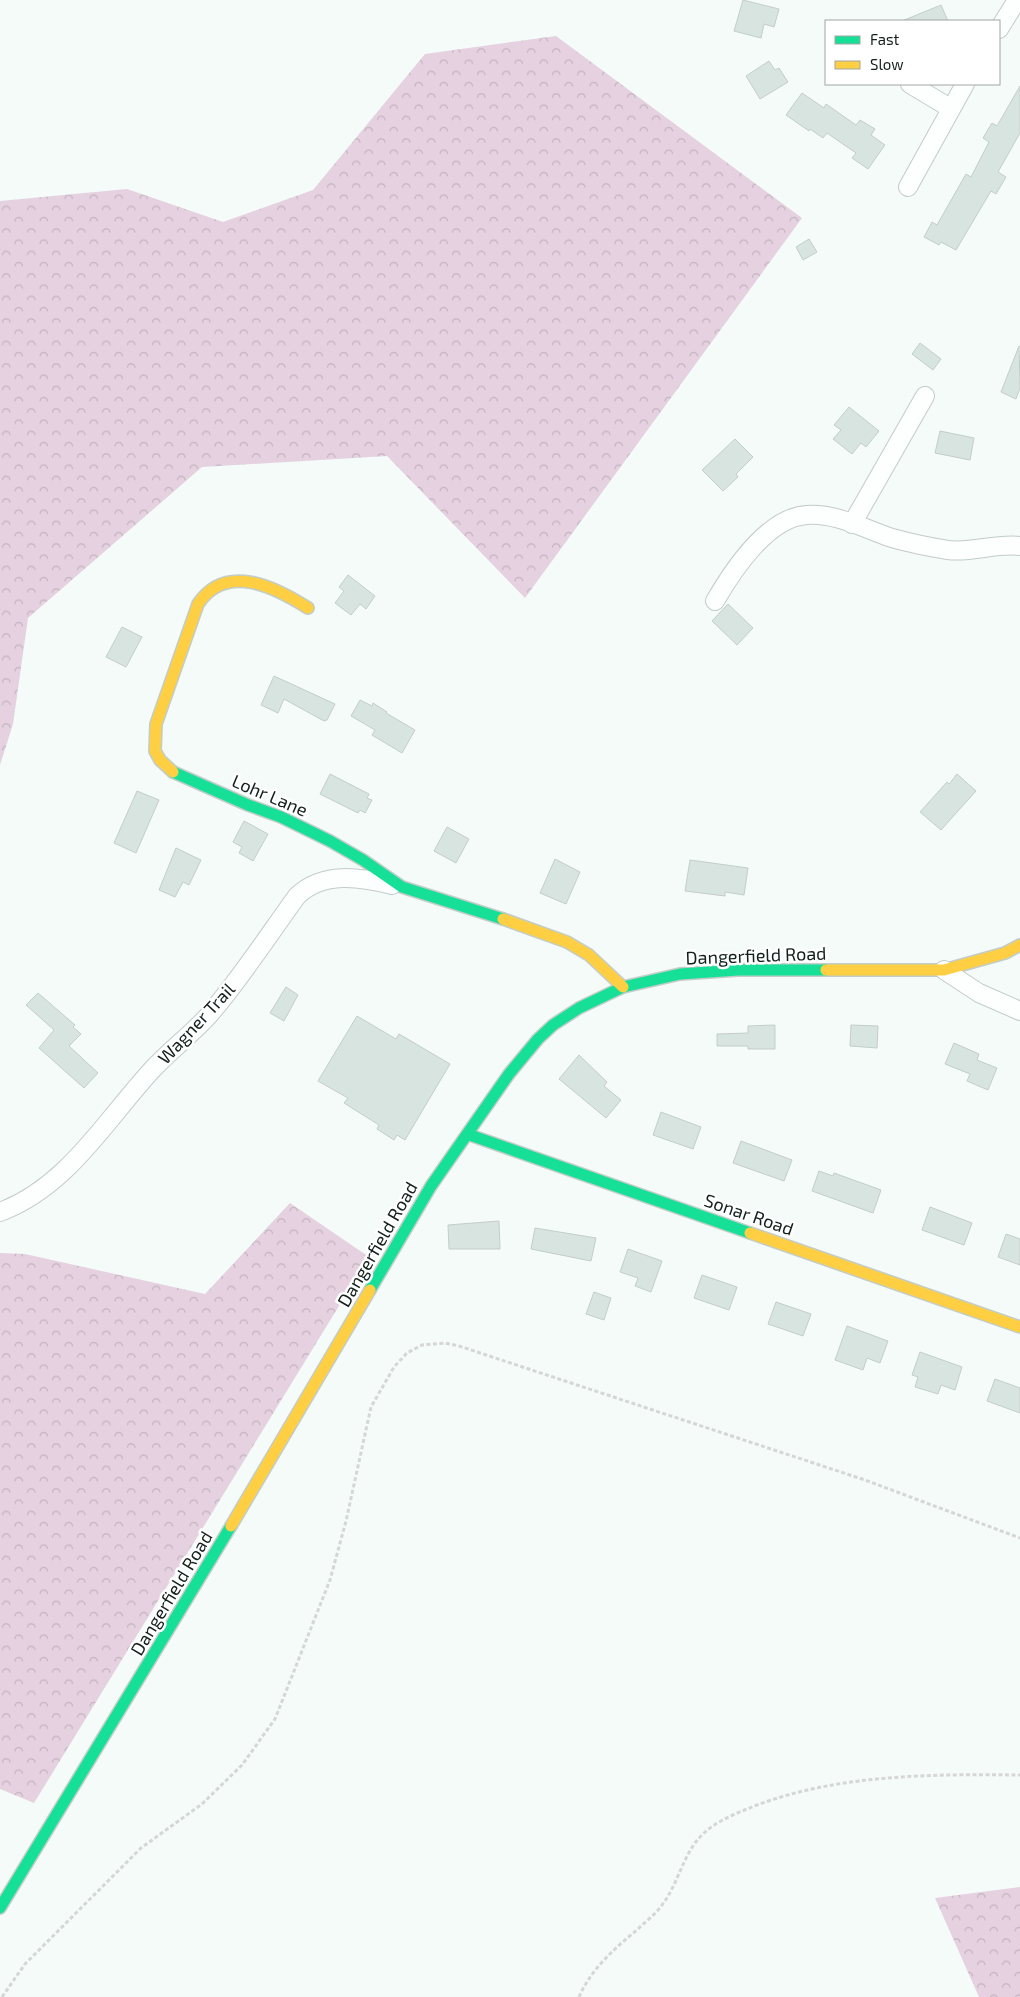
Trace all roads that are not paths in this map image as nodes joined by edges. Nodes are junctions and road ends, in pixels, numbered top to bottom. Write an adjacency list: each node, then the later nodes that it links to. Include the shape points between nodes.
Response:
1 (1017, 0): 2 (street)
2 (1000, 27)
3 (912, 85): 5 (street)
4 (964, 85): 5 (street)
5 (950, 108): 6 (street)
6 (908, 186)
7 (925, 396): 8 (street)
8 (852, 524): 9 (street, via 893,538 949,550); 10 (street, via 808,515 787,520 755,545 731,574)
9 (1020, 546)
10 (715, 601)
11 (308, 608): 12 (street, Lohr Lane, via 274,588 259,584 228,584 213,587 205,593 198,604 159,712 155,751 172,772 330,841)
12 (402, 888): 15 (street, Lohr Lane, via 514,922 567,942 604,967); 18 (street, Wagner Trail, via 366,879 339,878 304,889 208,1016 151,1070 93,1141 42,1188)
13 (1020, 945): 14 (street, Dangerfield Road, via 1005,953)
14 (944, 970): 15 (street, Dangerfield Road, via 738,970 680,974); 16 (street, via 979,993)
15 (623, 988): 17 (street, Dangerfield Road, via 579,1008 538,1039)
16 (1020, 1011)
17 (467, 1134): 19 (street, Sonar Road); 20 (street, Dangerfield Road, via 431,1186 230,1528)
18 (0, 1212)
19 (1020, 1327)
20 (0, 1908)

